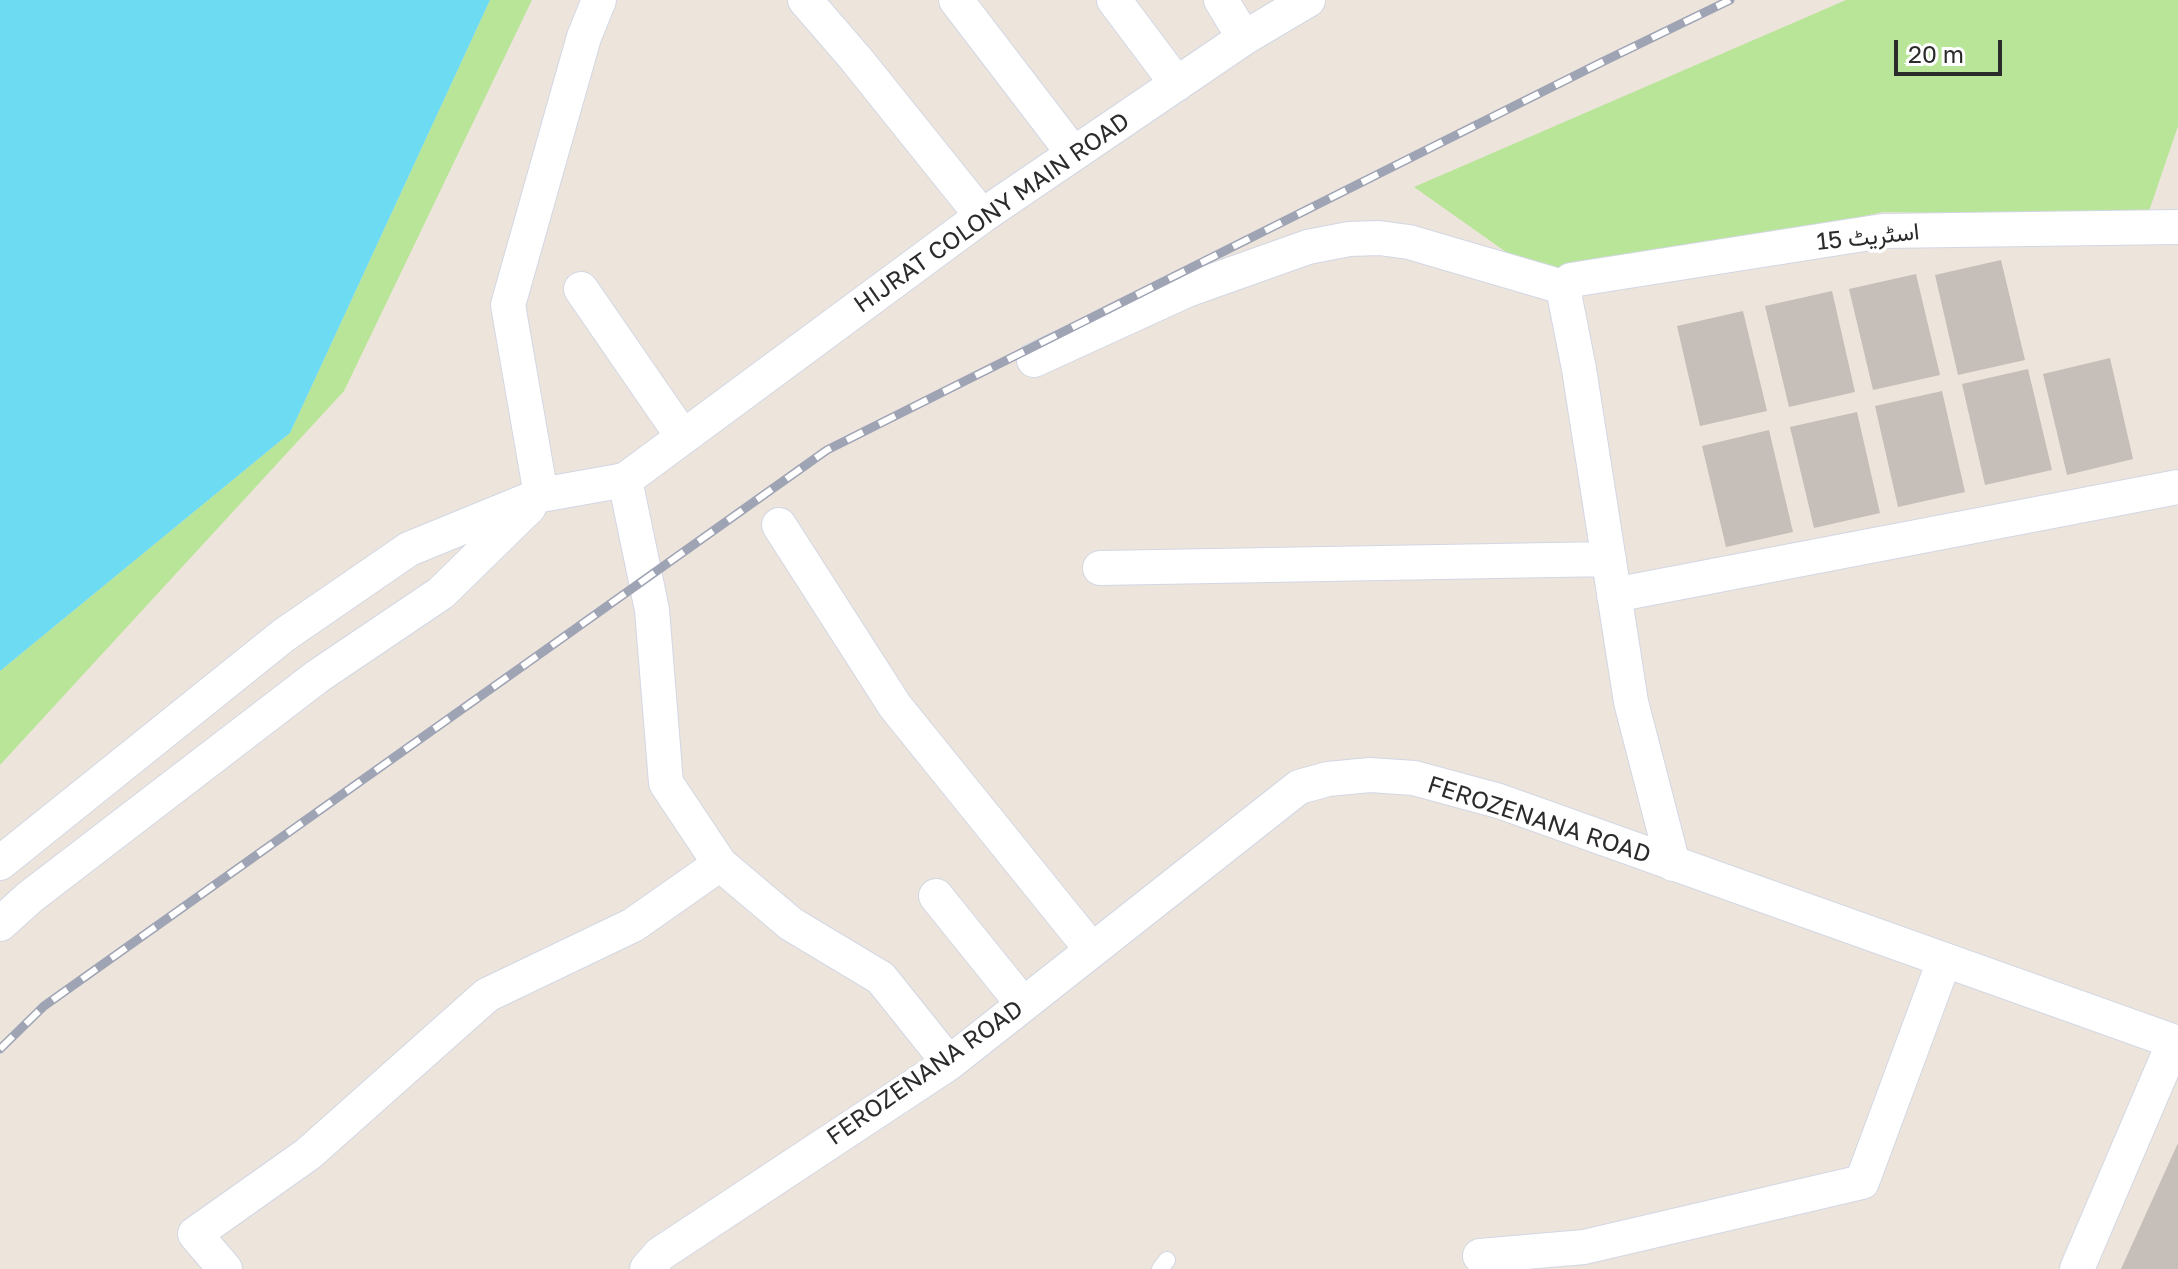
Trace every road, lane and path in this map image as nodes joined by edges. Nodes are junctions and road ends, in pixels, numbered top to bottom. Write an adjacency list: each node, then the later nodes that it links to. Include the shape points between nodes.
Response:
1 (599, 0): 18 (street, via 508,305)
2 (805, 0): 10 (street)
3 (956, 0): 9 (street)
4 (1114, 0): 8 (street)
5 (1221, 0): 7 (street)
6 (1302, 1): 7 (street, HIJRAT COLONY MAIN ROAD)
7 (1244, 38): 8 (street, HIJRAT COLONY MAIN ROAD)
8 (1177, 84): 9 (street, HIJRAT COLONY MAIN ROAD)
9 (1073, 153): 10 (street, HIJRAT COLONY MAIN ROAD)
10 (982, 216): 15 (street, HIJRAT COLONY MAIN ROAD)
11 (2178, 227): 12 (street, اسٹریٹ 15, via 1883,231 1571,280)
12 (1566, 288): 14 (street, via 1409,242 1349,239 1308,247 1187,290); 20 (street)
13 (581, 289): 15 (street)
14 (1034, 360)
15 (683, 437): 16 (street, HIJRAT COLONY MAIN ROAD)
16 (625, 480): 18 (street); 24 (street, via 652,610 666,783)
17 (2178, 487): 22 (street)
18 (541, 495): 23 (street, via 409,549 284,635); 27 (street, via 441,593 318,676)
19 (779, 525): 28 (street, via 895,706)
20 (1609, 559): 21 (street); 22 (street)
21 (1100, 568)
22 (1614, 595): 25 (street, via 1631,702)
23 (0, 863)
24 (720, 864): 32 (street, via 791,924 881,978); 34 (street, via 633,925 487,995 308,1154 195,1234)
25 (1673, 864): 28 (street, FEROZENANA ROAD, via 1499,801 1414,778 1328,779 1299,787); 29 (street, FEROZENANA ROAD)
26 (936, 896): 30 (street)
27 (0, 924)
28 (1092, 950): 30 (street, FEROZENANA ROAD)
29 (1944, 961): 31 (street, FEROZENANA ROAD); 33 (street, via 1862,1182 1584,1247)
30 (1023, 1004): 32 (street, FEROZENANA ROAD)
31 (2176, 1043): 36 (street)
32 (949, 1063): 35 (street, FEROZENANA ROAD, via 660,1254)
33 (1480, 1256)
34 (225, 1269)
35 (647, 1269)
36 (2077, 1269)

